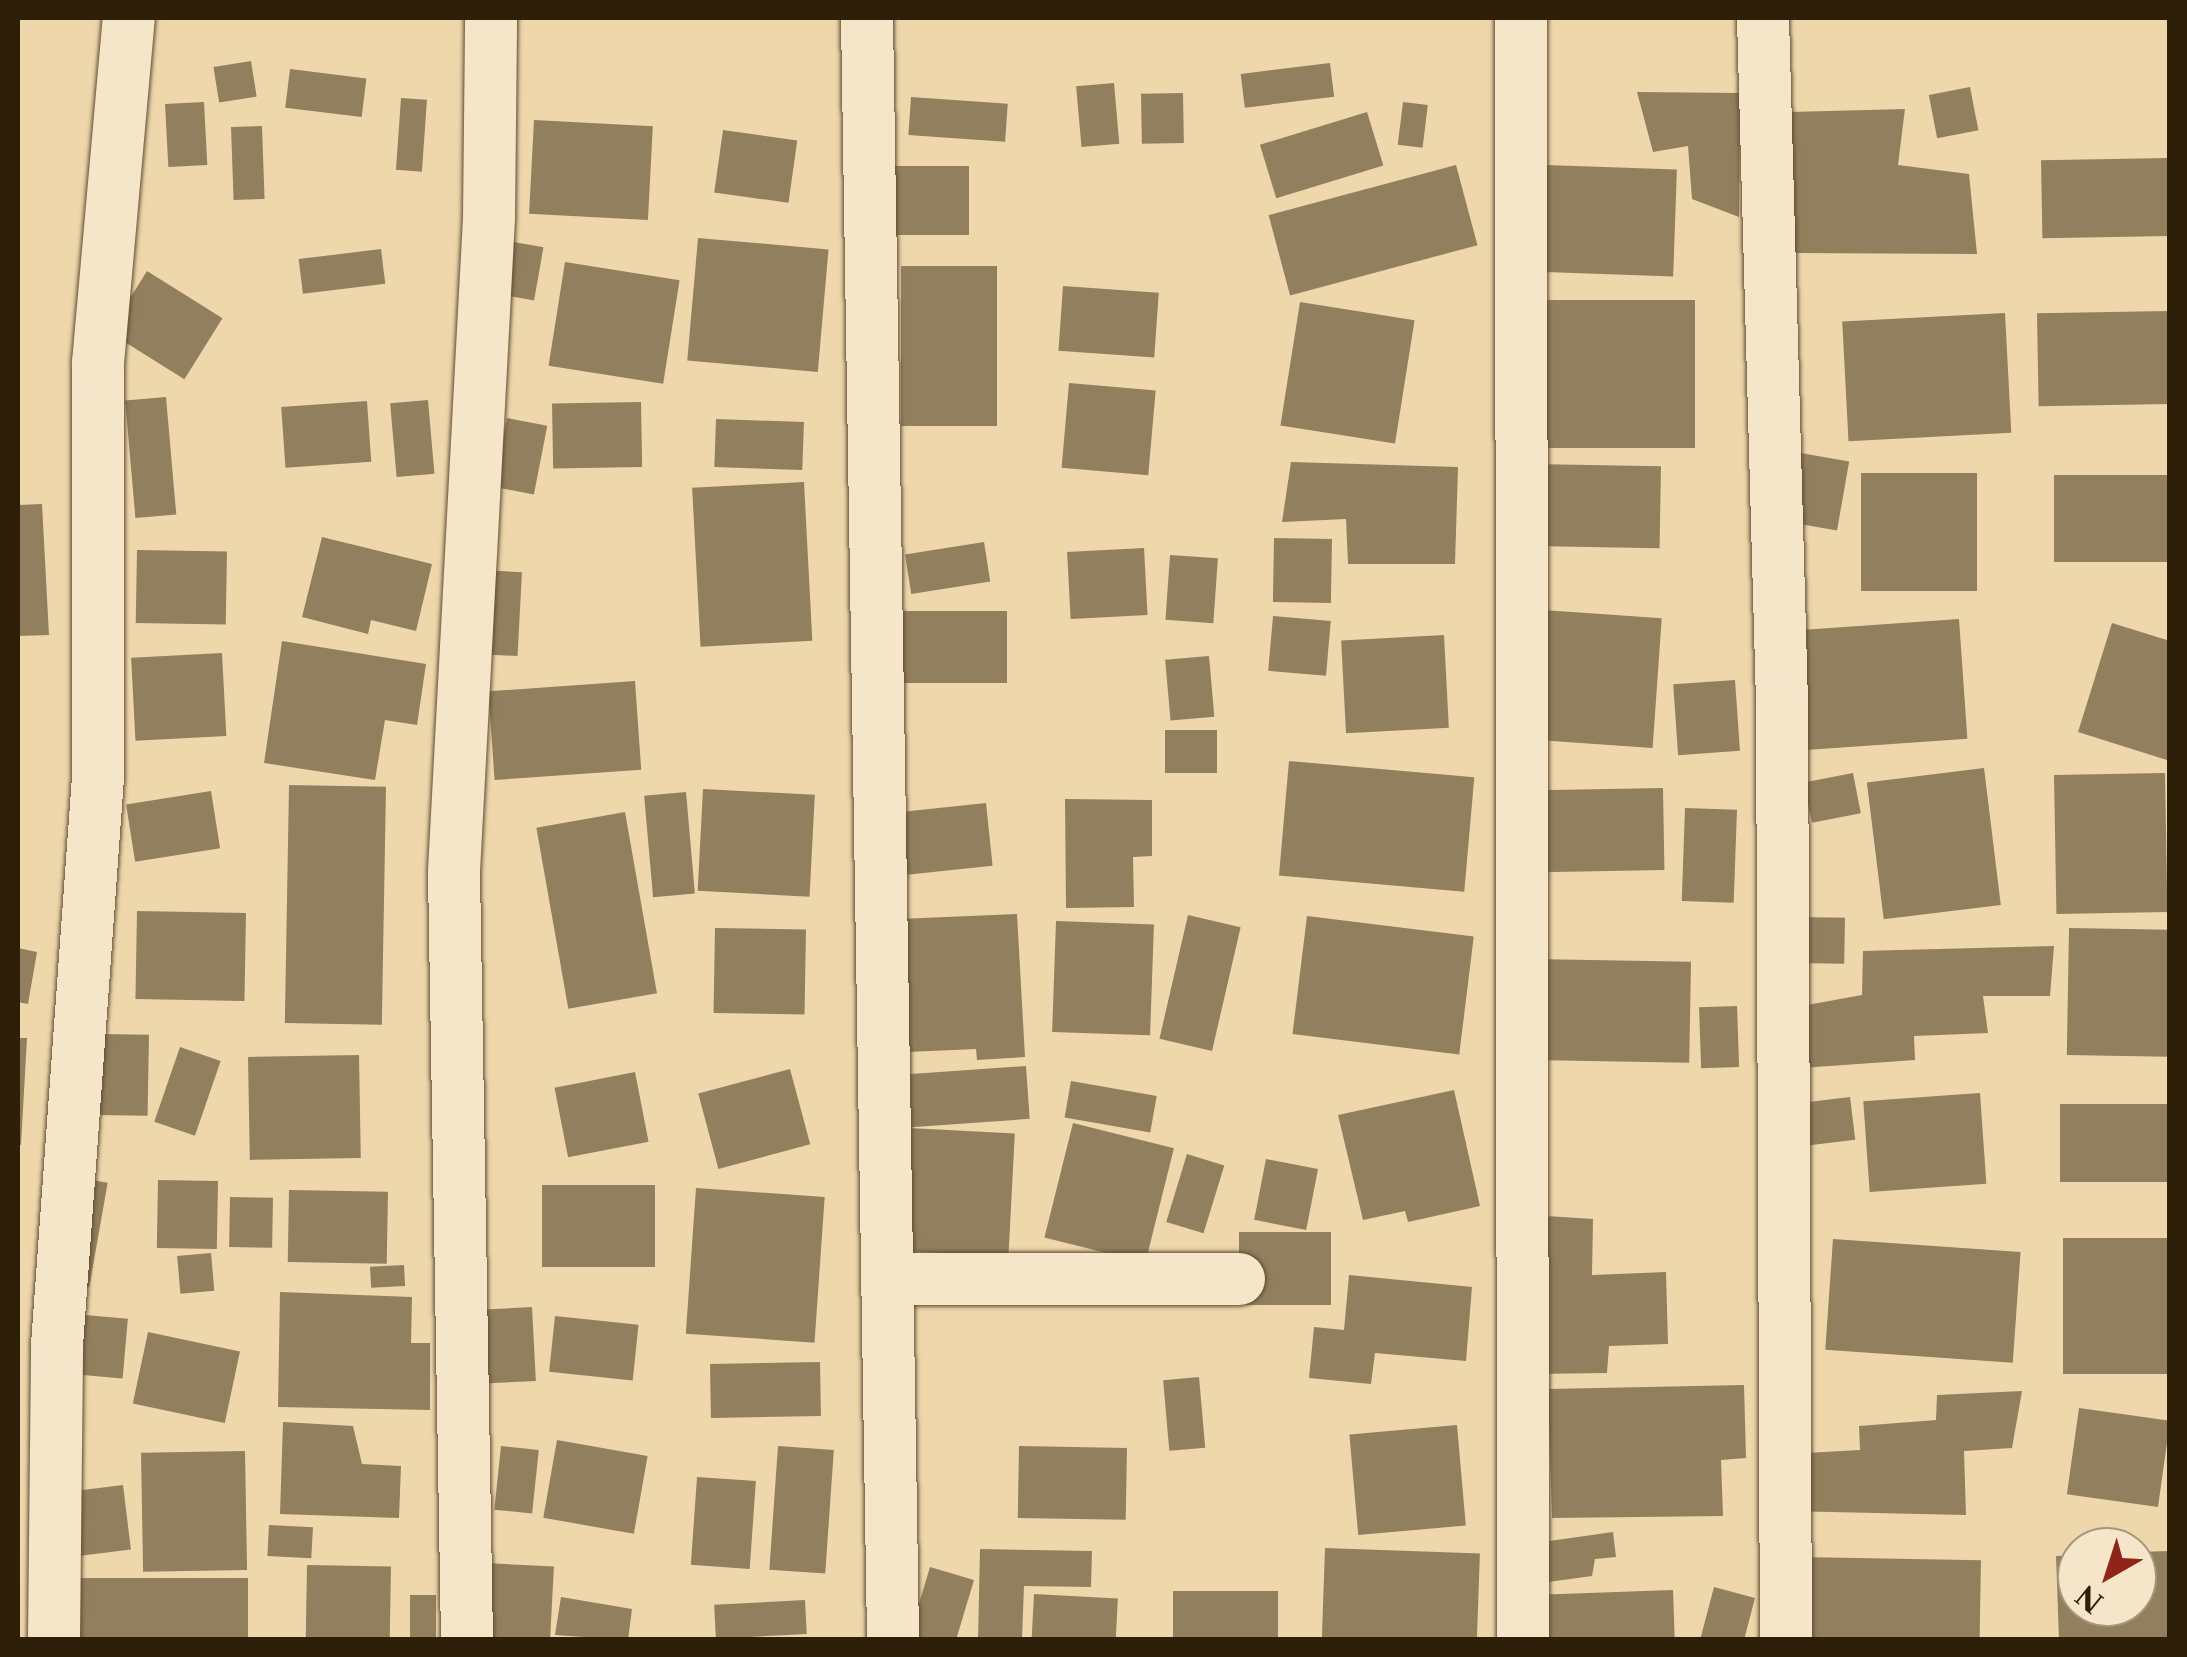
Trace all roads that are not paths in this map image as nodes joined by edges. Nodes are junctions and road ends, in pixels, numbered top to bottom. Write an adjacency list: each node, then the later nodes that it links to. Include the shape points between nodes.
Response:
1 (129, 18): 8 (street, via 98,363 98,777 57,1345)
2 (491, 18): 9 (street, via 489,218 454,871)
3 (868, 18): 6 (street)
4 (1521, 18): 11 (street)
5 (1763, 18): 12 (street, via 1782,704)
6 (888, 1278): 7 (street); 10 (street)
7 (1239, 1279)
8 (54, 1640)
9 (466, 1640)
10 (893, 1640)
11 (1523, 1640)
12 (1786, 1640)

